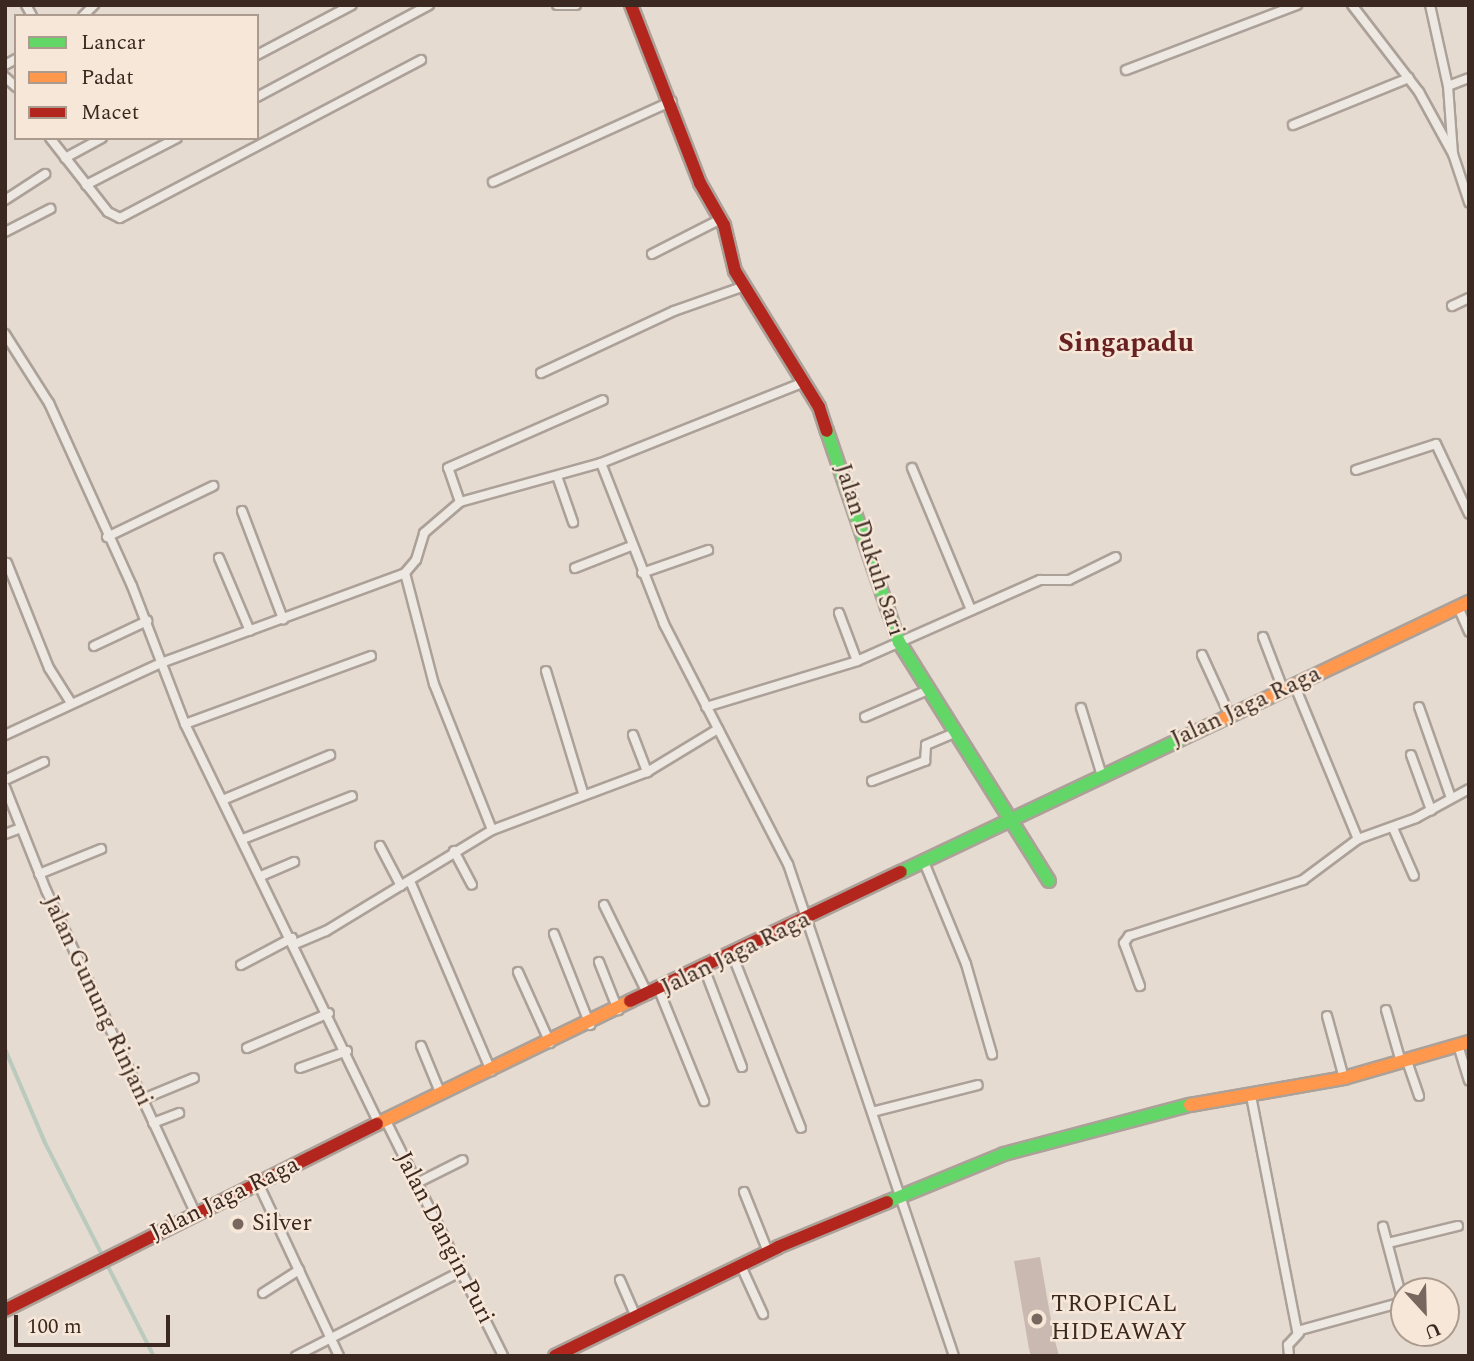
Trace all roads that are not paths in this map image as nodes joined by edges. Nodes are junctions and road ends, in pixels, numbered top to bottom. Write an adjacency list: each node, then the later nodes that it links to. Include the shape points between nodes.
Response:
1 (352, 5): 9 (street)
2 (429, 5): 15 (street)
3 (558, 5): 4 (street)
4 (576, 5)
5 (631, 5): 16 (street, Jalan Dukuh Sari)
6 (1297, 5): 11 (street)
7 (1352, 5): 12 (street)
8 (1430, 5): 14 (street)
9 (259, 54)
10 (421, 60): 25 (street, via 120,218 108,212)
11 (1126, 70)
12 (1409, 78): 17 (street); 21 (street)
13 (1469, 78): 14 (street)
14 (1448, 86): 21 (street)
15 (259, 96)
16 (672, 101): 24 (street); 29 (street, Jalan Dukuh Sari, via 700,184)
17 (1293, 125)
18 (52, 140): 22 (street)
19 (98, 140): 22 (street)
20 (173, 140): 25 (street)
21 (1453, 154): 27 (street)
22 (65, 158): 25 (street)
23 (45, 174): 26 (street)
24 (492, 182)
25 (86, 185)
26 (5, 200)
27 (1469, 202)
28 (50, 209): 30 (street)
29 (721, 219): 31 (street); 32 (street, Jalan Dukuh Sari)
30 (5, 232)
31 (652, 254)
32 (746, 286): 36 (street, via 674,311); 37 (street, Jalan Dukuh Sari)
33 (1469, 298): 34 (street)
34 (1452, 306)
35 (5, 334): 48 (street, Jalan Dangin Puri, via 45,394)
36 (541, 373)
37 (805, 382): 39 (street); 65 (street, Jalan Dukuh Sari, via 848,481)
38 (603, 400): 44 (street, via 448,468)
39 (601, 463): 42 (street); 49 (street)
40 (912, 468): 58 (street)
41 (1356, 470): 46 (street, via 1436,444)
42 (558, 476): 44 (street); 47 (street)
43 (213, 486): 48 (street)
44 (460, 502): 55 (street, via 424,533 416,560)
45 (242, 510): 60 (street)
46 (1469, 514)
47 (573, 522)
48 (107, 537): 61 (street, Jalan Dangin Puri)
49 (631, 546): 54 (street); 56 (street)
50 (708, 550): 56 (street)
51 (1115, 557): 58 (street, via 1069,580 1040,580)
52 (219, 558): 62 (street)
53 (7, 563): 74 (street, via 43,656)
54 (575, 568)
55 (405, 573): 60 (street); 102 (street, via 434,684)
56 (642, 573): 75 (street)
57 (1463, 604): 63 (street); 72 (street, Jalan Jaga Raga)
58 (971, 610): 65 (street)
59 (839, 613): 69 (street)
60 (283, 619): 62 (street)
61 (147, 621): 66 (street); 70 (street, Jalan Dangin Puri)
62 (250, 631): 70 (street)
63 (1469, 632)
64 (1263, 637): 72 (street)
65 (899, 642): 69 (street); 73 (street, Jalan Dukuh Sari)
66 (94, 646)
67 (1202, 655): 78 (street)
68 (371, 656): 80 (street)
69 (857, 661): 75 (street)
70 (161, 663): 74 (street); 80 (street, Jalan Dangin Puri)
71 (546, 671): 94 (street)
72 (1288, 687): 78 (street, Jalan Jaga Raga); 105 (street)
73 (928, 690): 79 (street); 82 (street, Jalan Dukuh Sari)
74 (71, 703): 83 (street)
75 (706, 707): 81 (street)
76 (1419, 707): 96 (street)
77 (1080, 708): 89 (street)
78 (1229, 714): 89 (street, Jalan Jaga Raga)
79 (865, 717)
80 (185, 724): 97 (street, Jalan Dangin Puri)
81 (718, 729): 88 (street); 118 (street, via 773,829)
82 (957, 732): 91 (street, via 926,745 925,761); 99 (street, Jalan Dukuh Sari)
83 (5, 735)
84 (634, 735): 88 (street)
85 (330, 755): 97 (street)
86 (1411, 755): 98 (street)
87 (44, 762): 90 (street)
88 (647, 772): 94 (street)
89 (1102, 776): 99 (street, Jalan Jaga Raga)
90 (5, 780)
91 (872, 780)
92 (5, 787): 100 (street, Jalan Gunung Rinjani)
93 (1469, 789): 96 (street)
94 (583, 793): 102 (street)
95 (352, 796): 104 (street)
96 (1451, 798): 98 (street)
97 (225, 799): 104 (street, Jalan Dangin Puri)
98 (1431, 810): 101 (street)
99 (1013, 818): 110 (street, Jalan Jaga Raga); 114 (street, Jalan Dukuh Sari)
100 (20, 828): 103 (street); 111 (street, Jalan Gunung Rinjani)
101 (1393, 828): 105 (street); 113 (street)
102 (492, 830): 108 (street)
103 (5, 834)
104 (243, 839): 112 (street, Jalan Dangin Puri)
105 (1357, 839): 126 (street, via 1303,880 1129,936 1124,943)
106 (380, 846): 115 (street)
107 (101, 849): 111 (street)
108 (454, 851): 115 (street); 116 (street)
109 (294, 862): 112 (street)
110 (924, 862): 118 (street, Jalan Jaga Raga); 138 (street, via 966,964)
111 (39, 874): 150 (street, Jalan Gunung Rinjani)
112 (261, 876): 120 (street, Jalan Dangin Puri)
113 (1414, 876)
114 (1049, 881)
115 (406, 884): 120 (street); 142 (street)
116 (472, 885)
117 (604, 905): 127 (street)
118 (805, 920): 121 (street, Jalan Jaga Raga); 152 (street, via 837,996)
119 (554, 934): 132 (street)
120 (293, 941): 123 (street); 130 (street, Jalan Dangin Puri)
121 (732, 954): 124 (street, Jalan Jaga Raga); 156 (street)
122 (599, 962): 128 (street)
123 (241, 965)
124 (704, 968): 127 (street, Jalan Jaga Raga); 140 (street)
125 (518, 972): 133 (street)
126 (1140, 986)
127 (654, 993): 128 (street, Jalan Jaga Raga); 151 (street)
128 (618, 1010): 132 (street, Jalan Jaga Raga)
129 (1386, 1010): 139 (street)
130 (329, 1013): 136 (street); 137 (street, Jalan Dangin Puri)
131 (1327, 1016): 144 (street)
132 (590, 1025): 133 (street, Jalan Jaga Raga)
133 (550, 1043): 142 (street, Jalan Jaga Raga)
134 (1463, 1044): 139 (street); 145 (street)
135 (421, 1046): 147 (street)
136 (247, 1048)
137 (347, 1051): 141 (street); 154 (street, Jalan Dangin Puri)
138 (992, 1054)
139 (1404, 1061): 144 (street); 149 (street)
140 (741, 1067)
141 (300, 1068)
142 (491, 1071): 147 (street, Jalan Jaga Raga)
143 (194, 1078): 150 (street)
144 (1344, 1078): 148 (street)
145 (1469, 1080)
146 (978, 1085): 152 (street)
147 (440, 1092): 154 (street, Jalan Jaga Raga)
148 (1251, 1096): 161 (street, via 1164,1110 1004,1154); 175 (street)
149 (1419, 1096)
150 (144, 1099): 155 (street, Jalan Gunung Rinjani)
151 (704, 1101)
152 (872, 1112): 161 (street)
153 (179, 1113): 155 (street)
154 (382, 1121): 158 (street, Jalan Jaga Raga); 159 (street, Jalan Dangin Puri)
155 (153, 1123): 162 (street, Jalan Gunung Rinjani)
156 (801, 1128)
157 (463, 1160): 159 (street)
158 (258, 1183): 162 (street, Jalan Jaga Raga); 168 (street)
159 (417, 1184): 169 (street, Jalan Dangin Puri)
160 (744, 1192): 166 (street)
161 (898, 1198): 166 (street); 181 (street)
162 (195, 1213): 172 (street, Jalan Jaga Raga)
163 (1458, 1226): 165 (street)
164 (1383, 1227): 165 (street)
165 (1388, 1242): 175 (street, via 1403,1303)
166 (768, 1252): 167 (street)
167 (741, 1266): 173 (street); 174 (street)
168 (299, 1270): 171 (street); 176 (street)
169 (460, 1272): 176 (street); 179 (street, Jalan Dangin Puri)
170 (620, 1280): 174 (street)
171 (263, 1293)
172 (5, 1310)
173 (763, 1314)
174 (636, 1317): 180 (street)
175 (1299, 1333): 182 (street, via 1288,1345)
176 (330, 1339): 177 (street); 178 (street)
177 (296, 1356)
178 (339, 1356)
179 (503, 1356)
180 (555, 1356)
181 (954, 1356)
182 (1289, 1356)

